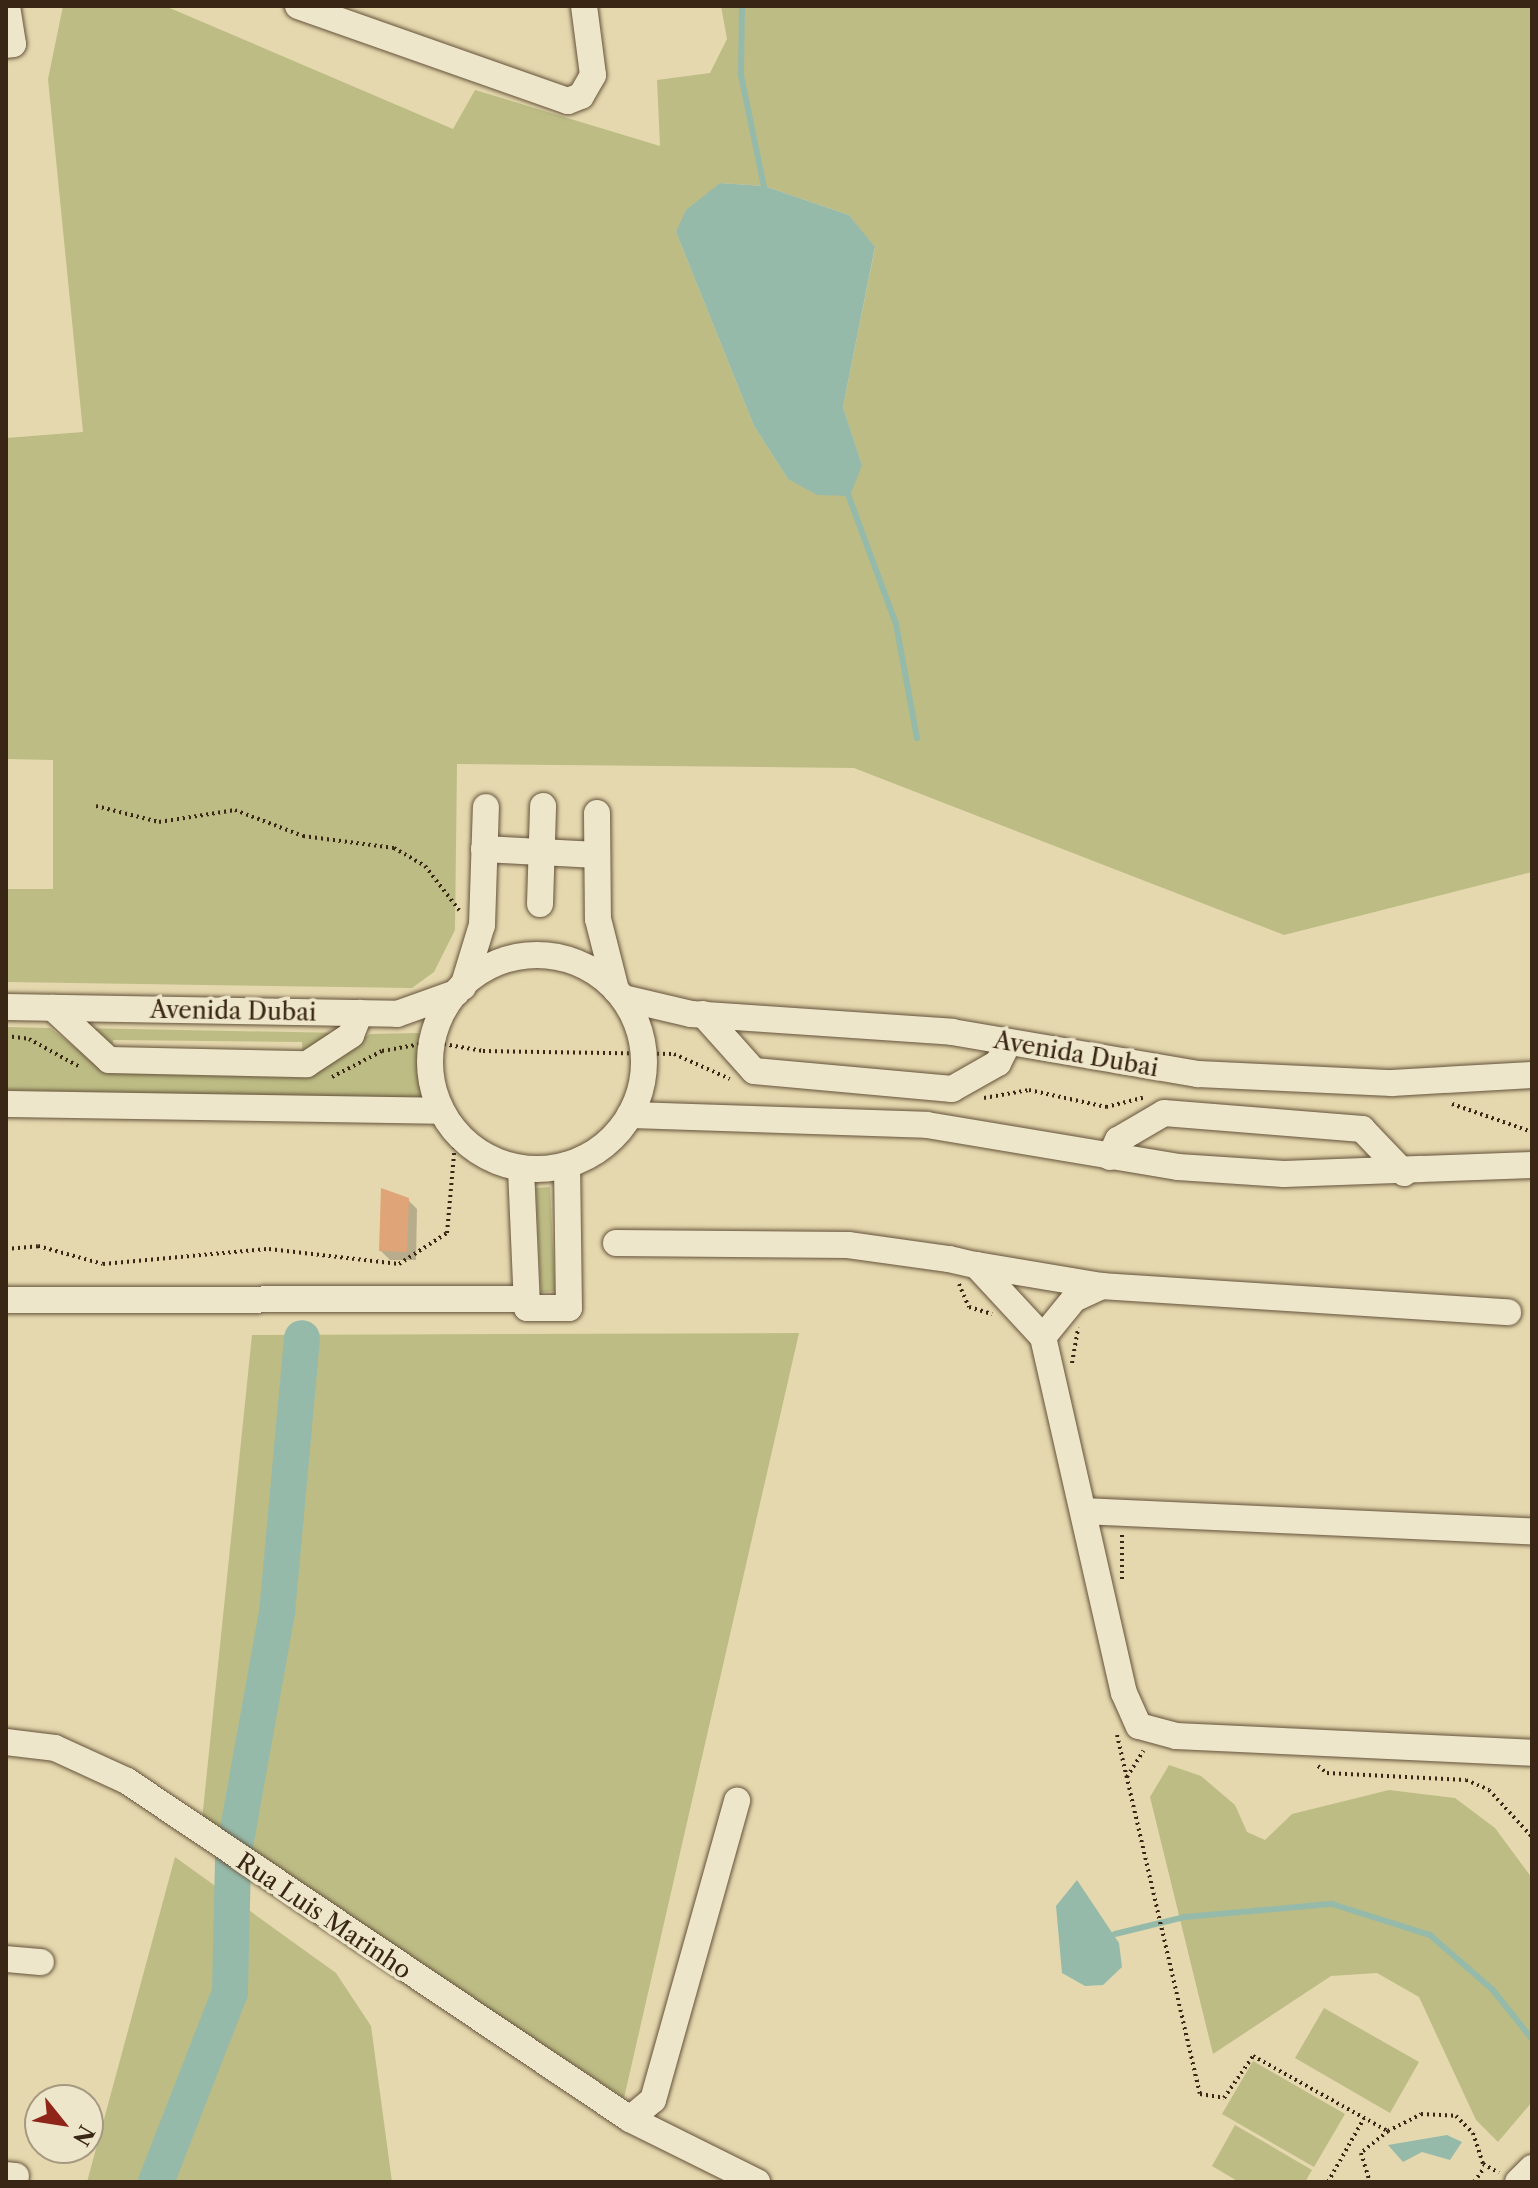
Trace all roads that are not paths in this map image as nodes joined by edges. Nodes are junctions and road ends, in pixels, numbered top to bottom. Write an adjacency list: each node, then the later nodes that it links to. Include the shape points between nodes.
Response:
1 (7, 6): 4 (street, via 13,44)
2 (584, 6): 3 (street, via 593,75 581,96 568,101)
3 (309, 8)
4 (6, 45)
5 (543, 806): 9 (street)
6 (486, 807): 8 (street)
7 (597, 813): 10 (street)
8 (484, 849): 9 (street); 12 (street, via 479,933)
9 (541, 852): 10 (street); 11 (street)
10 (597, 855): 13 (street, via 598,919)
11 (540, 904)
12 (459, 990): 13 (street, Avenida Dubai, via 503,961 545,955 588,967); 16 (street, Avenida Dubai, via 414,1012); 23 (street, via 432,1042)
13 (620, 994): 17 (street, Avenida Dubai); 22 (street, via 644,1054)
14 (6, 1007): 15 (street, Avenida Dubai)
15 (53, 1008): 16 (street, Avenida Dubai); 16 (street, via 109,1060 307,1064 351,1035)
16 (360, 1013)
17 (703, 1014): 18 (street, Avenida Dubai, via 852,1022); 18 (street, via 754,1071 952,1089 998,1063)
18 (1008, 1043): 19 (street, Avenida Dubai, via 1271,1079)
19 (1522, 1076): 20 (street)
20 (1532, 1098)
21 (6, 1104): 23 (street)
22 (630, 1115): 24 (street, via 927,1125); 25 (street, via 603,1145)
23 (449, 1122): 27 (street, via 475,1150)
24 (1110, 1157): 28 (street, via 1284,1174); 28 (street, via 1118,1140 1164,1113 1362,1129)
25 (567, 1165): 27 (street); 32 (street, via 569,1308 527,1308)
26 (1532, 1165): 28 (street)
27 (521, 1169): 32 (street)
28 (1404, 1173)
29 (616, 1243): 30 (street, via 848,1245)
30 (969, 1263): 31 (street); 35 (street, via 1015,1300)
31 (1102, 1286): 34 (street); 35 (street, via 1067,1306)
32 (526, 1299): 33 (street)
33 (6, 1300)
34 (1508, 1312)
35 (1043, 1337): 36 (street)
36 (1084, 1511): 37 (street); 39 (street, via 1131,1716 1162,1742)
37 (1532, 1531)
38 (6, 1742): 43 (street, Rua Luis Marinho, via 55,1748 127,1781)
39 (1532, 1753)
40 (737, 1801): 43 (street, via 653,2100)
41 (6, 1959): 42 (street)
42 (41, 1962)
43 (630, 2119): 44 (street, Rua Luis Marinho)
44 (757, 2182)

